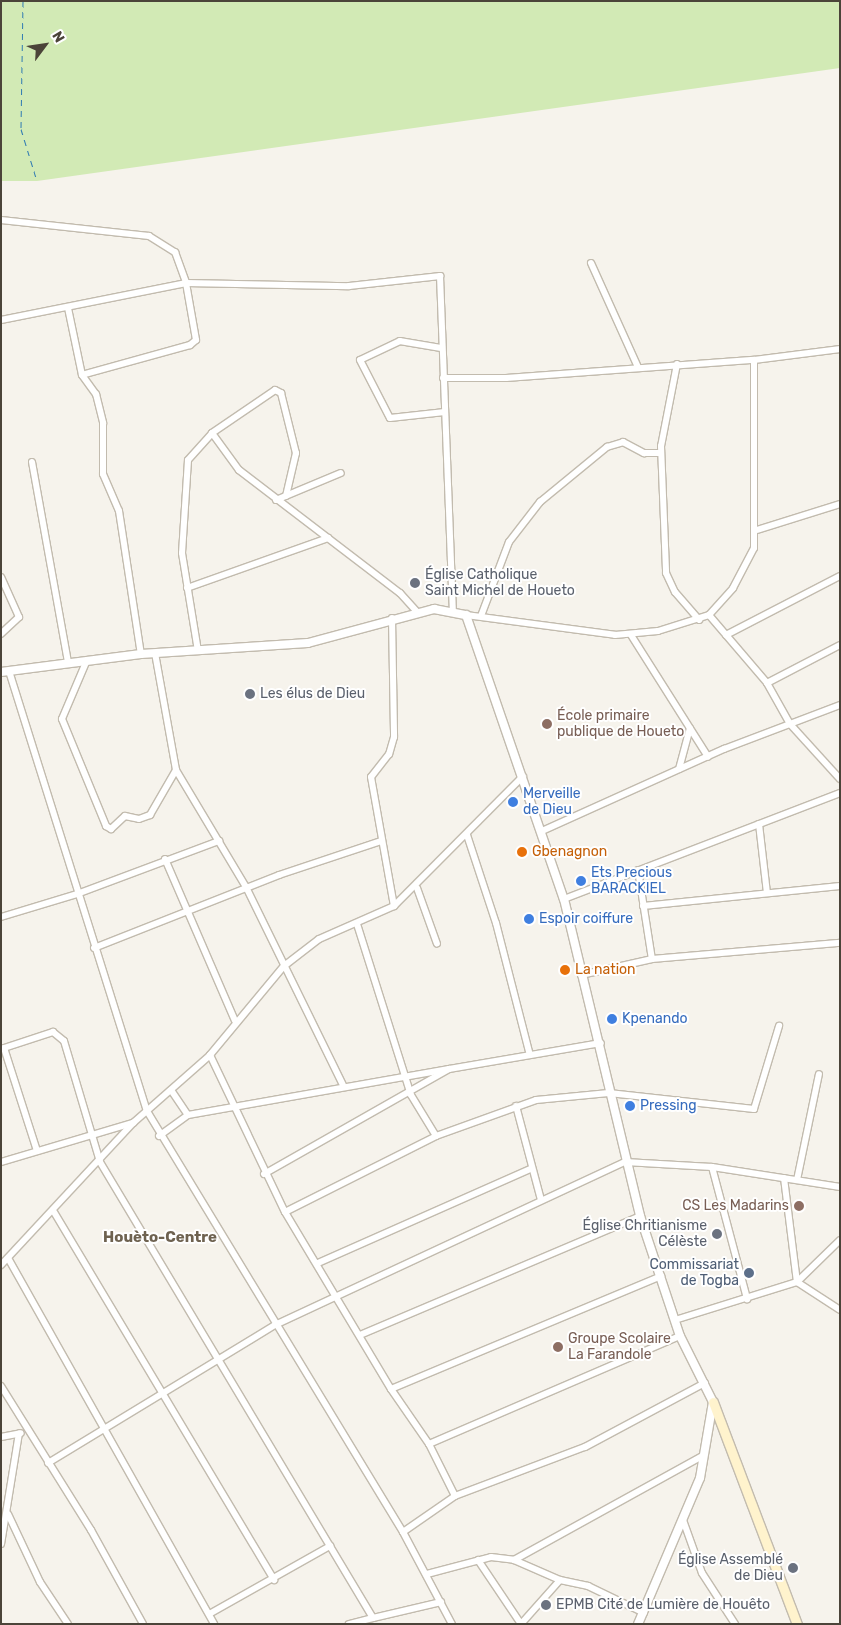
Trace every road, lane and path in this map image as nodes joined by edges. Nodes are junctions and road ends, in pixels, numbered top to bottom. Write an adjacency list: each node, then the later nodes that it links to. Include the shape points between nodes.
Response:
1 (1, 220): 3 (street, via 149,236 175,252)
2 (591, 263): 10 (street)
3 (186, 283): 4 (street); 6 (street, via 349,286 434,274 443,282); 11 (street, via 196,334 190,345)
4 (68, 308): 5 (street); 11 (street)
5 (1, 320)
6 (441, 348): 12 (street); 13 (street, via 400,341 360,360 390,418)
7 (840, 349): 8 (street)
8 (754, 360): 9 (street); 21 (street)
9 (677, 364): 10 (street); 15 (street)
10 (638, 367): 12 (street, via 506,378)
11 (82, 375): 39 (street, via 96,394 104,422 103,474 119,511)
12 (443, 378): 13 (street)
13 (445, 412): 26 (street)
14 (212, 433): 18 (street, via 278,391 296,453); 19 (street, via 239,470); 25 (street, via 188,460 182,553)
15 (660, 453): 30 (street, via 644,453 623,442 613,444 594,454 546,497 520,523 509,542); 32 (street, via 668,582)
16 (32, 462): 41 (street)
17 (341, 473): 18 (street)
18 (286, 496): 19 (street)
19 (276, 500): 22 (street)
20 (840, 504): 21 (street)
21 (757, 530): 28 (street, via 747,566)
22 (328, 538): 25 (street); 27 (street, via 400,594)
23 (840, 576): 35 (street)
24 (1, 577): 33 (street, via 19,617)
25 (187, 588): 37 (street)
26 (453, 610): 27 (street); 29 (street)
27 (417, 612): 31 (street)
28 (709, 615): 32 (street); 35 (street)
29 (466, 616): 30 (street); 50 (street)
30 (480, 616): 34 (street, via 583,633)
31 (392, 618): 37 (street, via 328,640); 57 (street, via 394,737 389,754 371,777)
32 (699, 620): 34 (street)
33 (1, 634)
34 (631, 635): 46 (street)
35 (726, 635): 43 (street)
36 (840, 645): 43 (street)
37 (198, 651): 38 (street)
38 (155, 653): 39 (street); 48 (street)
39 (141, 654): 40 (street)
40 (87, 660): 41 (street); 48 (street, via 62,719 106,826 111,828 125,816 139,819 150,815)
41 (68, 662): 42 (street)
42 (5, 672): 64 (street)
43 (767, 683): 45 (street)
44 (840, 704): 45 (street)
45 (790, 724): 47 (street); 51 (street)
46 (690, 728): 47 (street); 49 (street)
47 (708, 756): 49 (street)
48 (176, 770): 56 (street)
49 (679, 770): 54 (street)
50 (522, 776): 54 (street); 55 (street)
51 (840, 778)
52 (840, 793): 53 (street)
53 (759, 824): 59 (street); 63 (street)
54 (542, 831): 65 (street)
55 (467, 835): 62 (street); 82 (street, via 496,923)
56 (219, 840): 58 (street); 61 (street)
57 (381, 841): 61 (street); 66 (street)
58 (165, 859): 64 (street); 68 (street)
59 (638, 870): 65 (street); 67 (street)
60 (840, 886): 63 (street)
61 (246, 887): 68 (street); 75 (street)
62 (417, 888): 66 (street); 72 (street)
63 (767, 893): 67 (street)
64 (77, 894): 69 (street); 73 (street)
65 (564, 899): 76 (street)
66 (394, 906): 70 (street)
67 (644, 906): 74 (street)
68 (186, 913): 73 (street); 77 (street, via 209,953)
69 (1, 917)
70 (357, 924): 75 (street, via 319,939); 85 (street)
71 (840, 943): 74 (street)
72 (437, 944)
73 (94, 948): 92 (street)
74 (652, 959): 76 (street)
75 (284, 966): 77 (street); 86 (street)
76 (581, 975): 79 (street)
77 (235, 1020): 81 (street)
78 (779, 1026): 88 (street, via 754,1109)
79 (601, 1043): 82 (street); 88 (street)
80 (2, 1048): 95 (street, via 52,1032 64,1041); 98 (street)
81 (210, 1055): 87 (street); 91 (street)
82 (530, 1055): 83 (street)
83 (449, 1069): 85 (street); 89 (street)
84 (819, 1074): 106 (street)
85 (404, 1075): 86 (street); 89 (street)
86 (342, 1085): 91 (street)
87 (171, 1090): 92 (street); 93 (street)
88 (609, 1093): 90 (street); 101 (street)
89 (411, 1095): 97 (street); 104 (street)
90 (516, 1106): 97 (street); 102 (street)
91 (234, 1107): 93 (street); 104 (street)
92 (147, 1111): 94 (street); 96 (street)
93 (188, 1115): 96 (street)
94 (133, 1123): 95 (street); 100 (street)
95 (95, 1134): 98 (street); 100 (street)
96 (159, 1136): 122 (street)
97 (436, 1136): 110 (street)
98 (37, 1151): 99 (street)
99 (1, 1162)
100 (100, 1162): 109 (street); 125 (street)
101 (625, 1162): 103 (street); 108 (street); 111 (street)
102 (532, 1168): 108 (street); 114 (street)
103 (712, 1168): 105 (street); 119 (street)
104 (264, 1174): 110 (street)
105 (784, 1178): 106 (street); 117 (street)
106 (797, 1180): 107 (street)
107 (840, 1187)
108 (541, 1200): 118 (street)
109 (54, 1212): 113 (street); 129 (street)
110 (285, 1212): 114 (street)
111 (640, 1216): 116 (street); 123 (street)
112 (840, 1240): 117 (street)
113 (8, 1258): 115 (street); 132 (street)
114 (318, 1263): 118 (street)
115 (1, 1265)
116 (661, 1276): 121 (street); 128 (street)
117 (797, 1282): 119 (street); 120 (street)
118 (335, 1293): 122 (street); 123 (street)
119 (747, 1299): 121 (street)
120 (840, 1310)
121 (675, 1320): 124 (street)
122 (275, 1325): 125 (street); 142 (street)
123 (360, 1335): 128 (street)
124 (680, 1336): 126 (street); 135 (street)
125 (216, 1360): 129 (street); 144 (street)
126 (705, 1384): 130 (street); 138 (street, via 585,1447)
127 (1, 1386): 131 (street)
128 (391, 1389): 135 (street)
129 (161, 1395): 132 (street); 148 (street)
130 (712, 1402): 136 (street); 162 (main road)
131 (27, 1430): 133 (street); 137 (street)
132 (105, 1431): 137 (street); 152 (street)
133 (19, 1433): 134 (street); 139 (street)
134 (1, 1437)
135 (429, 1444): 138 (street)
136 (704, 1455): 140 (street); 146 (street)
137 (48, 1463): 155 (street)
138 (455, 1496): 142 (street)
139 (8, 1514): 141 (street); 154 (street, via 40,1582)
140 (683, 1520): 151 (street); 161 (street, via 702,1573)
141 (3, 1524): 143 (street)
142 (404, 1532): 147 (street)
143 (1, 1544)
144 (330, 1546): 148 (street); 153 (street)
145 (478, 1560): 146 (street); 147 (street); 159 (street)
146 (514, 1560): 149 (street)
147 (427, 1574): 150 (street)
148 (274, 1580): 152 (street)
149 (560, 1580): 151 (street, via 588,1586); 159 (street)
150 (441, 1602): 153 (street); 158 (street)
151 (644, 1612): 160 (street)
152 (211, 1613): 156 (street)
153 (373, 1618): 157 (street)
154 (68, 1624)
155 (143, 1624)
156 (214, 1624)
157 (349, 1624)
158 (452, 1624)
159 (521, 1624)
160 (638, 1624)
161 (735, 1624)
162 (797, 1624)

